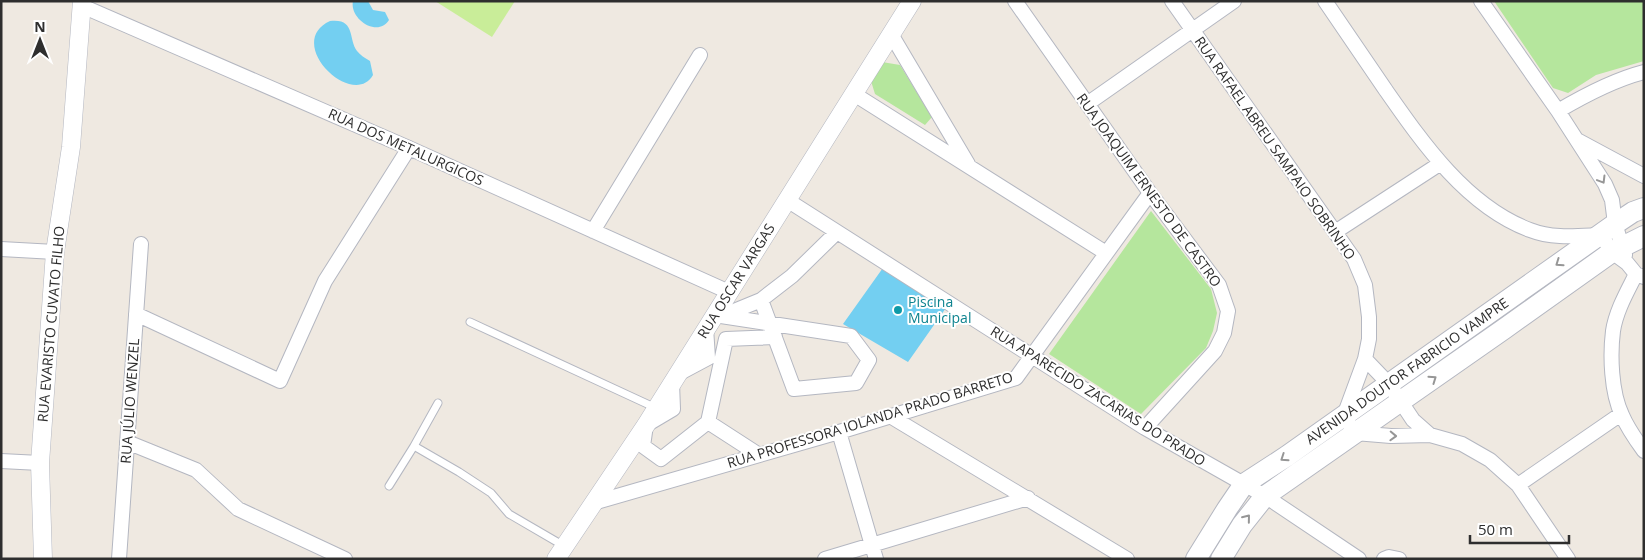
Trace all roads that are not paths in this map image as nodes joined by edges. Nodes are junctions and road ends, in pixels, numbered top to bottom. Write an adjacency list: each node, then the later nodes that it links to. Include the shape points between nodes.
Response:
1 (912, 1): 9 (street, RUA OSCAR VARGAS)
2 (1015, 1): 13 (street, RUA JOAQUIM ERNESTO DE CASTRO)
3 (1172, 1): 8 (street, RUA RAFAEL ABREU SAMPAIO SOBRINHO)
4 (1234, 1): 8 (street)
5 (1325, 1): 17 (street, via 1421,140)
6 (1481, 1): 14 (street)
7 (82, 4): 16 (street, RUA DOS METALURGICOS); 30 (street, RUA EVARISTO CUVATO FILHO, via 72,147)
8 (1192, 30): 13 (street); 26 (street, RUA RAFAEL ABREU SAMPAIO SOBRINHO)
9 (891, 34): 12 (street, RUA OSCAR VARGAS); 18 (street)
10 (700, 55): 24 (street)
11 (1644, 72): 14 (street, via 1589,93)
12 (854, 94): 18 (street); 21 (street, RUA OSCAR VARGAS)
13 (1087, 104): 20 (street, RUA JOAQUIM ERNESTO DE CASTRO)
14 (1558, 111): 15 (street)
15 (1576, 140): 19 (street); 23 (street, one-way to 23, via 1612,200)
16 (409, 148): 24 (street, RUA DOS METALURGICOS); 35 (street, via 325,281 280,381)
17 (1441, 163): 23 (street, via 1465,189 1491,210 1530,230 1565,237); 26 (street)
18 (970, 167): 31 (street)
19 (1644, 176)
20 (1150, 194): 31 (street, RUA PROFESSORA IOLANDA PRADO BARRETO); 52 (street, RUA JOAQUIM ERNESTO DE CASTRO, via 1219,285 1228,311 1224,332 1215,351)
21 (787, 200): 25 (street, RUA APARECIDO ZACARIAS DO PRADO); 33 (street, RUA OSCAR VARGAS)
22 (1644, 208): 23 (main road, AVENIDA DOUTOR FABRICIO VAMPRE)
23 (1608, 229): 32 (street); 43 (main road, AVENIDA DOUTOR FABRICIO VAMPRE, one-way to 43)
24 (593, 231): 33 (street, RUA DOS METALURGICOS)
25 (837, 232): 34 (street, via 792,276); 40 (street, RUA APARECIDO ZACARIAS DO PRADO)
26 (1335, 232): 41 (street, RUA RAFAEL ABREU SAMPAIO SOBRINHO, via 1354,259 1365,286 1369,316)
27 (1644, 236): 32 (main road, AVENIDA DOUTOR FABRICIO VAMPRE)
28 (141, 244): 35 (street, RUA JÚLIO WENZEL)
29 (1, 249): 30 (street)
30 (55, 252): 61 (street, RUA EVARISTO CUVATO FILHO)
31 (1106, 253): 40 (street, RUA PROFESSORA IOLANDA PRADO BARRETO)
32 (1628, 262): 44 (main road, AVENIDA DOUTOR FABRICIO VAMPRE, one-way to 32); 47 (street, via 1613,330 1614,393)
33 (729, 292): 36 (street, RUA OSCAR VARGAS)
34 (761, 300): 36 (street); 38 (street)
35 (136, 314): 56 (street, RUA JÚLIO WENZEL)
36 (713, 321): 38 (street); 42 (street, RUA OSCAR VARGAS)
37 (470, 322): 46 (lane)
38 (769, 323): 39 (street); 39 (street, via 851,336 869,360 856,383 794,389)
39 (774, 337): 50 (street, via 726,339)
40 (1032, 356): 48 (street, RUA PROFESSORA IOLANDA PRADO BARRETO, via 1016,378); 52 (street, RUA APARECIDO ZACARIAS DO PRADO)
41 (1365, 359): 43 (street); 49 (street, RUA RAFAEL ABREU SAMPAIO SOBRINHO)
42 (674, 379): 46 (street, RUA OSCAR VARGAS); 51 (street, via 673,409)
43 (1389, 384): 44 (street); 49 (main road, AVENIDA DOUTOR FABRICIO VAMPRE)
44 (1400, 401): 54 (main road, AVENIDA DOUTOR FABRICIO VAMPRE); 55 (street)
45 (438, 403): 57 (lane)
46 (656, 408): 51 (street, RUA OSCAR VARGAS)
47 (1621, 414): 58 (street); 63 (street)
48 (890, 416): 53 (street, RUA PROFESSORA IOLANDA PRADO BARRETO); 66 (street)
49 (1344, 416): 54 (street); 62 (main road, AVENIDA DOUTOR FABRICIO VAMPRE, one-way to 62)
50 (708, 422): 51 (street, via 661,459 643,446); 59 (street)
51 (646, 424): 67 (street, RUA OSCAR VARGAS)
52 (1145, 428): 62 (street, RUA APARECIDO ZACARIAS DO PRADO)
53 (839, 432): 59 (street, RUA PROFESSORA IOLANDA PRADO BARRETO); 68 (street)
54 (1355, 433): 55 (street, one-way to 55); 65 (main road, AVENIDA DOUTOR FABRICIO VAMPRE)
55 (1430, 436): 63 (street, via 1462,444 1490,460)
56 (127, 442): 71 (street, RUA JÚLIO WENZEL); 72 (street, via 196,470 238,509)
57 (414, 446): 64 (lane); 69 (lane, via 491,493 509,514)
58 (1644, 451)
59 (759, 454): 67 (street, RUA PROFESSORA IOLANDA PRADO BARRETO)
60 (1, 461): 61 (street)
61 (40, 463): 70 (street, RUA EVARISTO CUVATO FILHO)
62 (1244, 484): 65 (street, RUA APARECIDO ZACARIAS DO PRADO); 76 (main road, AVENIDA DOUTOR FABRICIO VAMPRE)
63 (1518, 485): 81 (street)
64 (389, 486)
65 (1264, 496): 77 (main road, AVENIDA DOUTOR FABRICIO VAMPRE, one-way to 65); 78 (street, RUA APARECIDO ZACARIAS DO PRADO)
66 (1028, 498): 68 (street); 75 (street)
67 (593, 503): 69 (street, RUA OSCAR VARGAS)
68 (872, 544): 73 (street); 74 (street)
69 (560, 552)
70 (43, 559)
71 (119, 559)
72 (345, 559)
73 (825, 559)
74 (876, 559)
75 (1127, 559)
76 (1196, 559)
77 (1221, 559)
78 (1359, 559)
79 (1384, 559): 80 (street)
80 (1399, 559)
81 (1568, 559)

